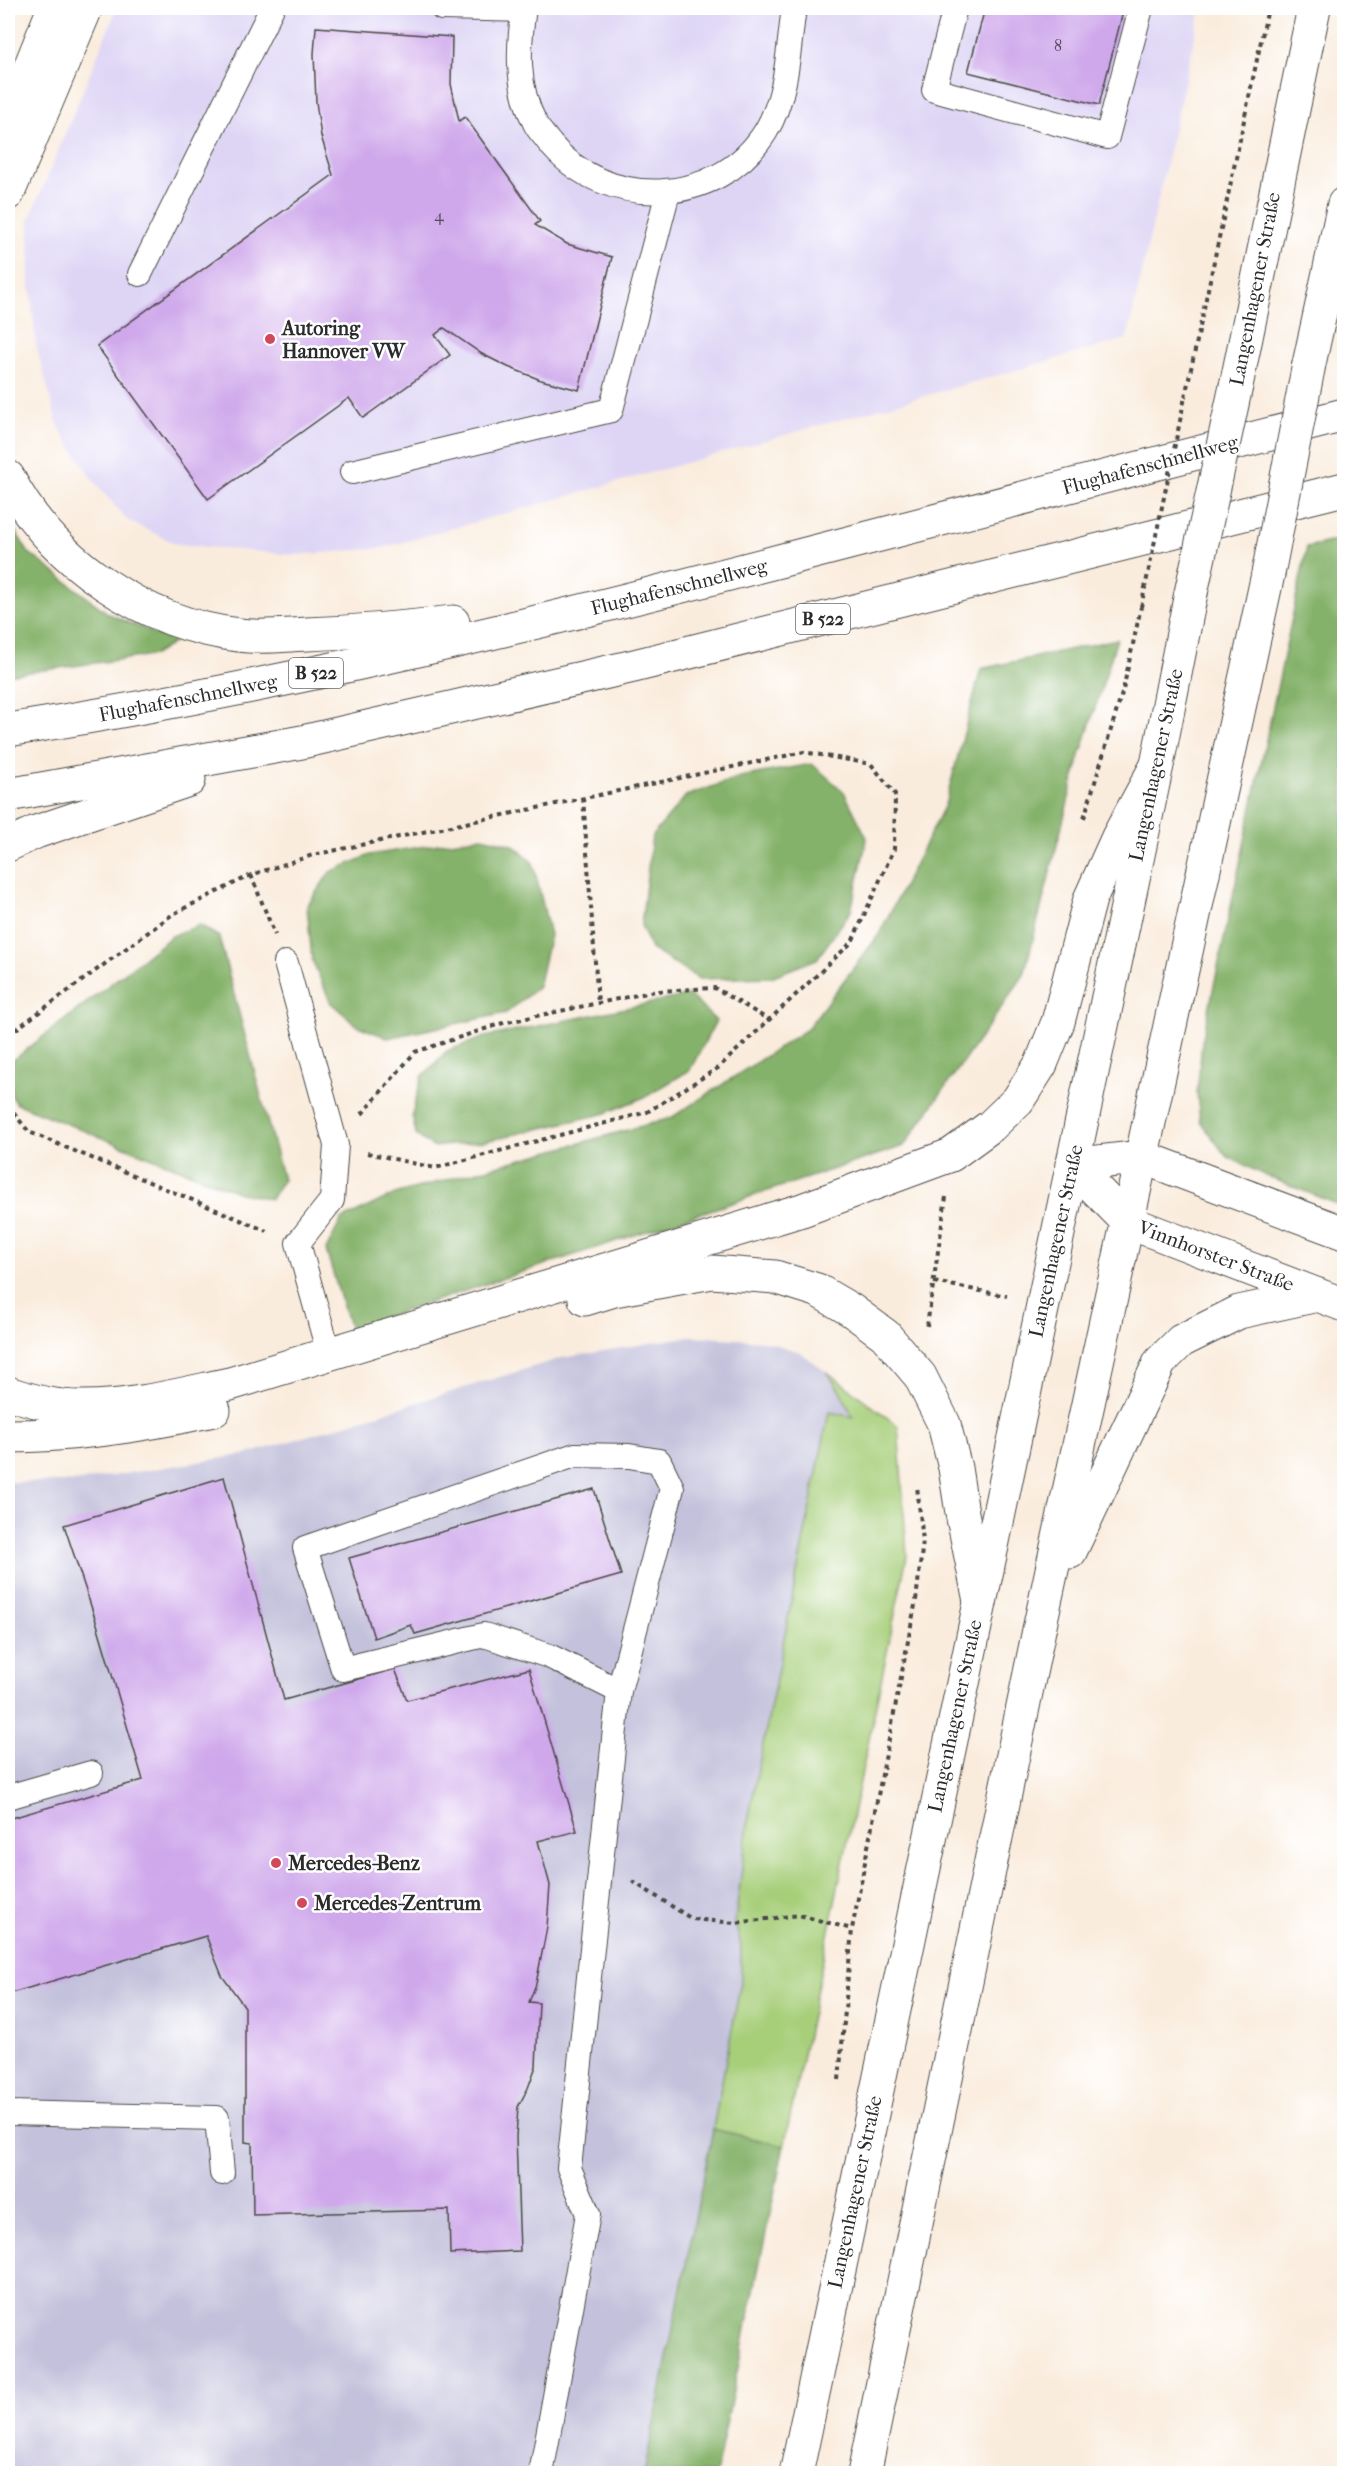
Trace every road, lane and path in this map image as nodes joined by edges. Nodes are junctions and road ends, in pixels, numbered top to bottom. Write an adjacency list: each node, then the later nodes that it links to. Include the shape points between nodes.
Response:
1 (54, 8): 11 (main road)
2 (86, 8): 13 (main road)
3 (272, 8): 15 (lane)
4 (442, 8): 10 (lane)
5 (794, 8): 12 (lane, via 782,96 766,132 740,161 706,182)
6 (955, 8): 7 (lane, via 934,90 1107,137)
7 (1141, 8)
8 (1268, 8): 21 (path, bridge)
9 (1314, 8): 24 (main road, Langenhagener Straße, bridge)
10 (524, 9): 12 (lane, via 519,49 521,88 535,124 560,156 592,179 629,191)
11 (8, 122)
12 (668, 192): 17 (lane, via 611,410)
13 (8, 193)
14 (1344, 204): 35 (main road, bridge)
15 (140, 274)
16 (1344, 415): 20 (main road, Flughafenschnellweg / B 522)
17 (352, 471)
18 (8, 477): 20 (main road, via 17,495 52,538 91,576 137,605 183,623 240,635 383,630)
19 (1344, 489): 23 (main road, B 522, via 634,666)
20 (621, 602): 22 (main road, Flughafenschnellweg / B 522, via 286,680)
21 (1140, 607)
22 (8, 730)
23 (302, 742): 25 (main road, B 522); 27 (main road)
24 (1157, 765): 36 (main road, Langenhagener Straße); 41 (main road, via 1090,899 1058,1022 1041,1064 1018,1100 951,1155 802,1210)
25 (8, 795)
26 (584, 798): 28 (path, via 313,855); 30 (path); 31 (path, via 804,752 871,764 895,794 894,849 852,942)
27 (8, 844)
28 (251, 875): 29 (path); 32 (path, via 173,914)
29 (286, 963): 34 (lane)
30 (598, 1003): 31 (path, via 656,991 715,988); 34 (path, via 503,1023 415,1052)
31 (769, 1020): 34 (path, via 718,1068 647,1112 435,1168)
32 (8, 1035)
33 (8, 1106): 39 (path, via 29,1132)
34 (336, 1145): 39 (lane, via 332,1200)
35 (1142, 1157): 36 (main road); 37 (main road); 38 (main road)
36 (1072, 1165): 37 (main road, Vinnhorster Straße); 44 (main road, Langenhagener Straße)
37 (1128, 1222): 40 (main road, Vinnhorster Straße); 45 (main road)
38 (1344, 1233)
39 (298, 1244): 41 (lane)
40 (1331, 1300): 45 (main road, via 1239,1312 1181,1341 1160,1362 1082,1523)
41 (329, 1354): 42 (main road, via 230,1384 158,1399 84,1407 36,1402)
42 (8, 1393)
43 (8, 1436): 44 (main road, via 162,1422 236,1405 614,1290 712,1272 775,1277 817,1290 851,1310 885,1335 920,1376 944,1424)
44 (980, 1601): 54 (main road, Langenhagener Straße)
45 (1040, 1625): 55 (main road)
46 (619, 1691): 46 (lane, via 672,1488 659,1461 575,1455 305,1548 343,1669 484,1635 549,1656); 49 (lane)
47 (91, 1773): 48 (lane)
48 (8, 1797)
49 (600, 1872): 50 (path, via 624,1875 692,1919 735,1923 799,1915); 53 (lane, via 569,2168 588,2214)
50 (852, 1929)
51 (8, 2113): 52 (lane, via 217,2118)
52 (222, 2173)
53 (541, 2474)
54 (796, 2474)
55 (864, 2474)

